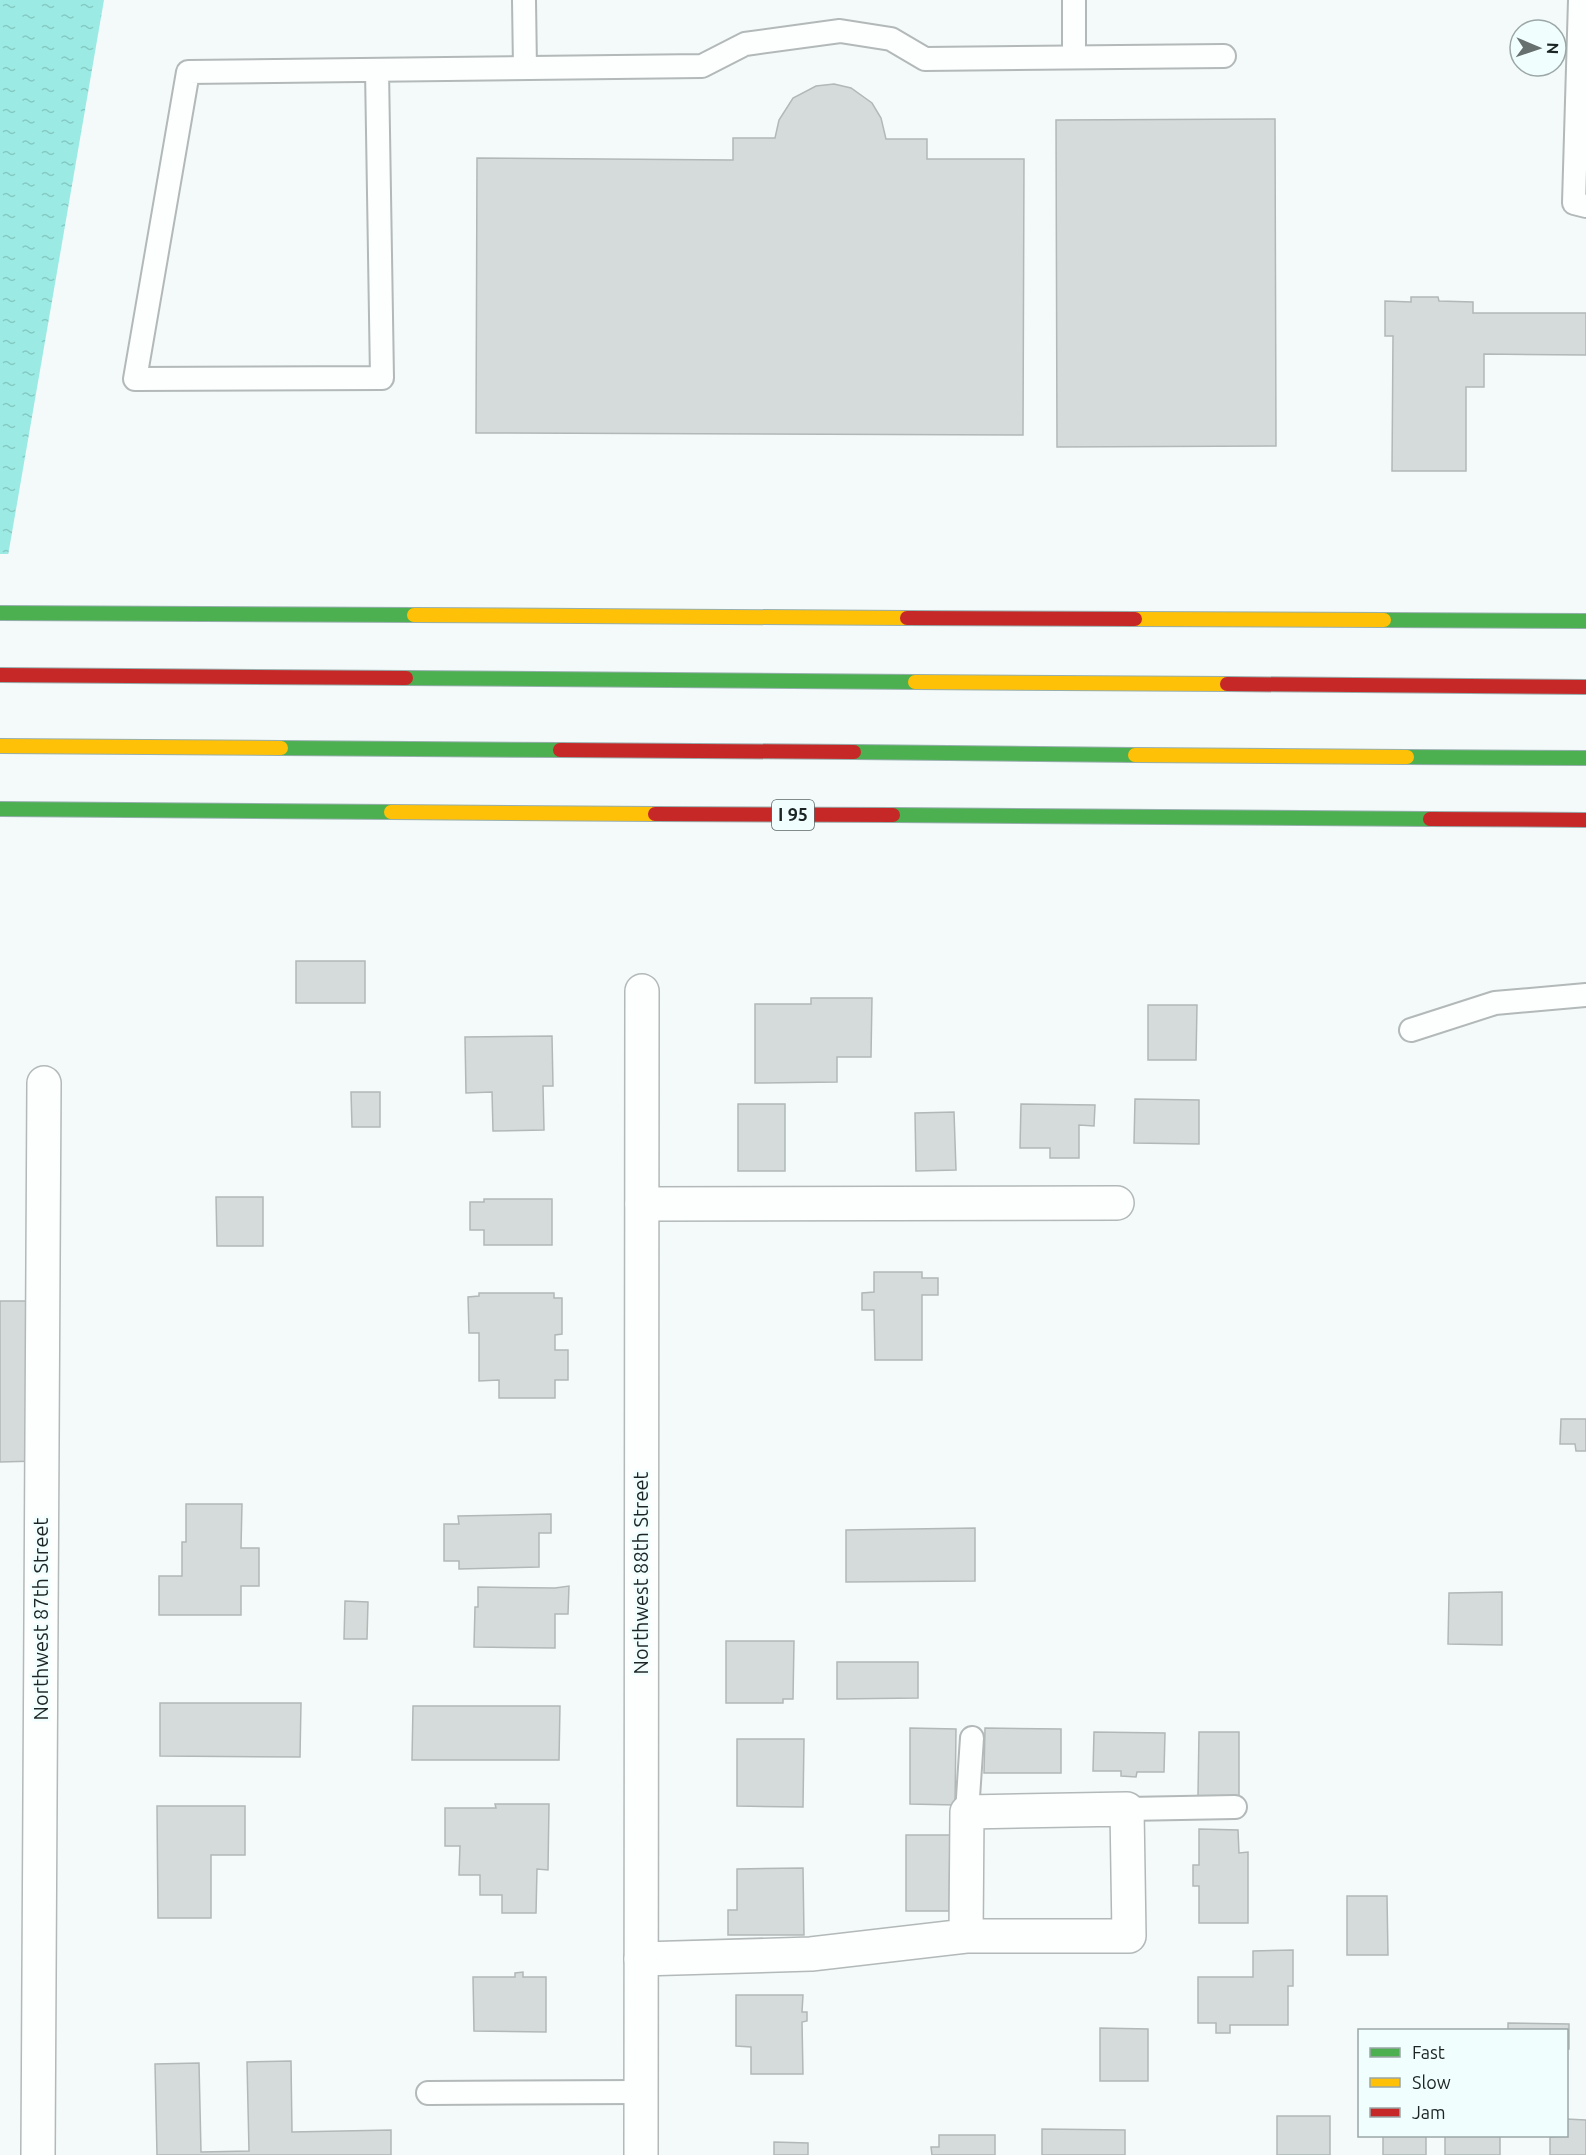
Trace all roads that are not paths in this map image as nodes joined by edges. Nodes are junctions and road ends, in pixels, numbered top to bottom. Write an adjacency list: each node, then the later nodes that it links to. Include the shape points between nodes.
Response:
1 (524, 0): 6 (lane)
2 (1074, 0): 5 (lane)
3 (1580, 0): 8 (lane, via 1574,203)
4 (1224, 56): 5 (lane)
5 (1074, 57): 6 (lane, via 925,59 891,39 840,31 745,44 702,66)
6 (525, 68): 7 (lane)
7 (377, 70): 7 (lane, via 188,72 135,379 382,378)
8 (1586, 206)
9 (0, 613): 10 (highway)
10 (1586, 621)
11 (0, 675): 12 (highway)
12 (1586, 687)
13 (4, 746): 14 (highway)
14 (1586, 758)
15 (0, 808): 16 (highway, I 95)
16 (1586, 820)
17 (642, 991): 22 (street, Northwest 88th Street)
18 (1586, 994): 19 (lane, via 1495,1003)
19 (1411, 1030)
20 (44, 1083): 31 (street, Northwest 87th Street)
21 (1117, 1203): 22 (street)
22 (642, 1204): 28 (street, Northwest 88th Street)
23 (972, 1738): 26 (lane)
24 (1235, 1807): 25 (lane)
25 (1127, 1809): 26 (street); 27 (street, via 1129,1936)
26 (967, 1812): 27 (street)
27 (966, 1936): 28 (street, via 811,1953)
28 (641, 1959): 29 (street, Northwest 88th Street)
29 (641, 2092): 30 (lane); 32 (street, Northwest 88th Street)
30 (428, 2093)
31 (38, 2155)
32 (641, 2155)

